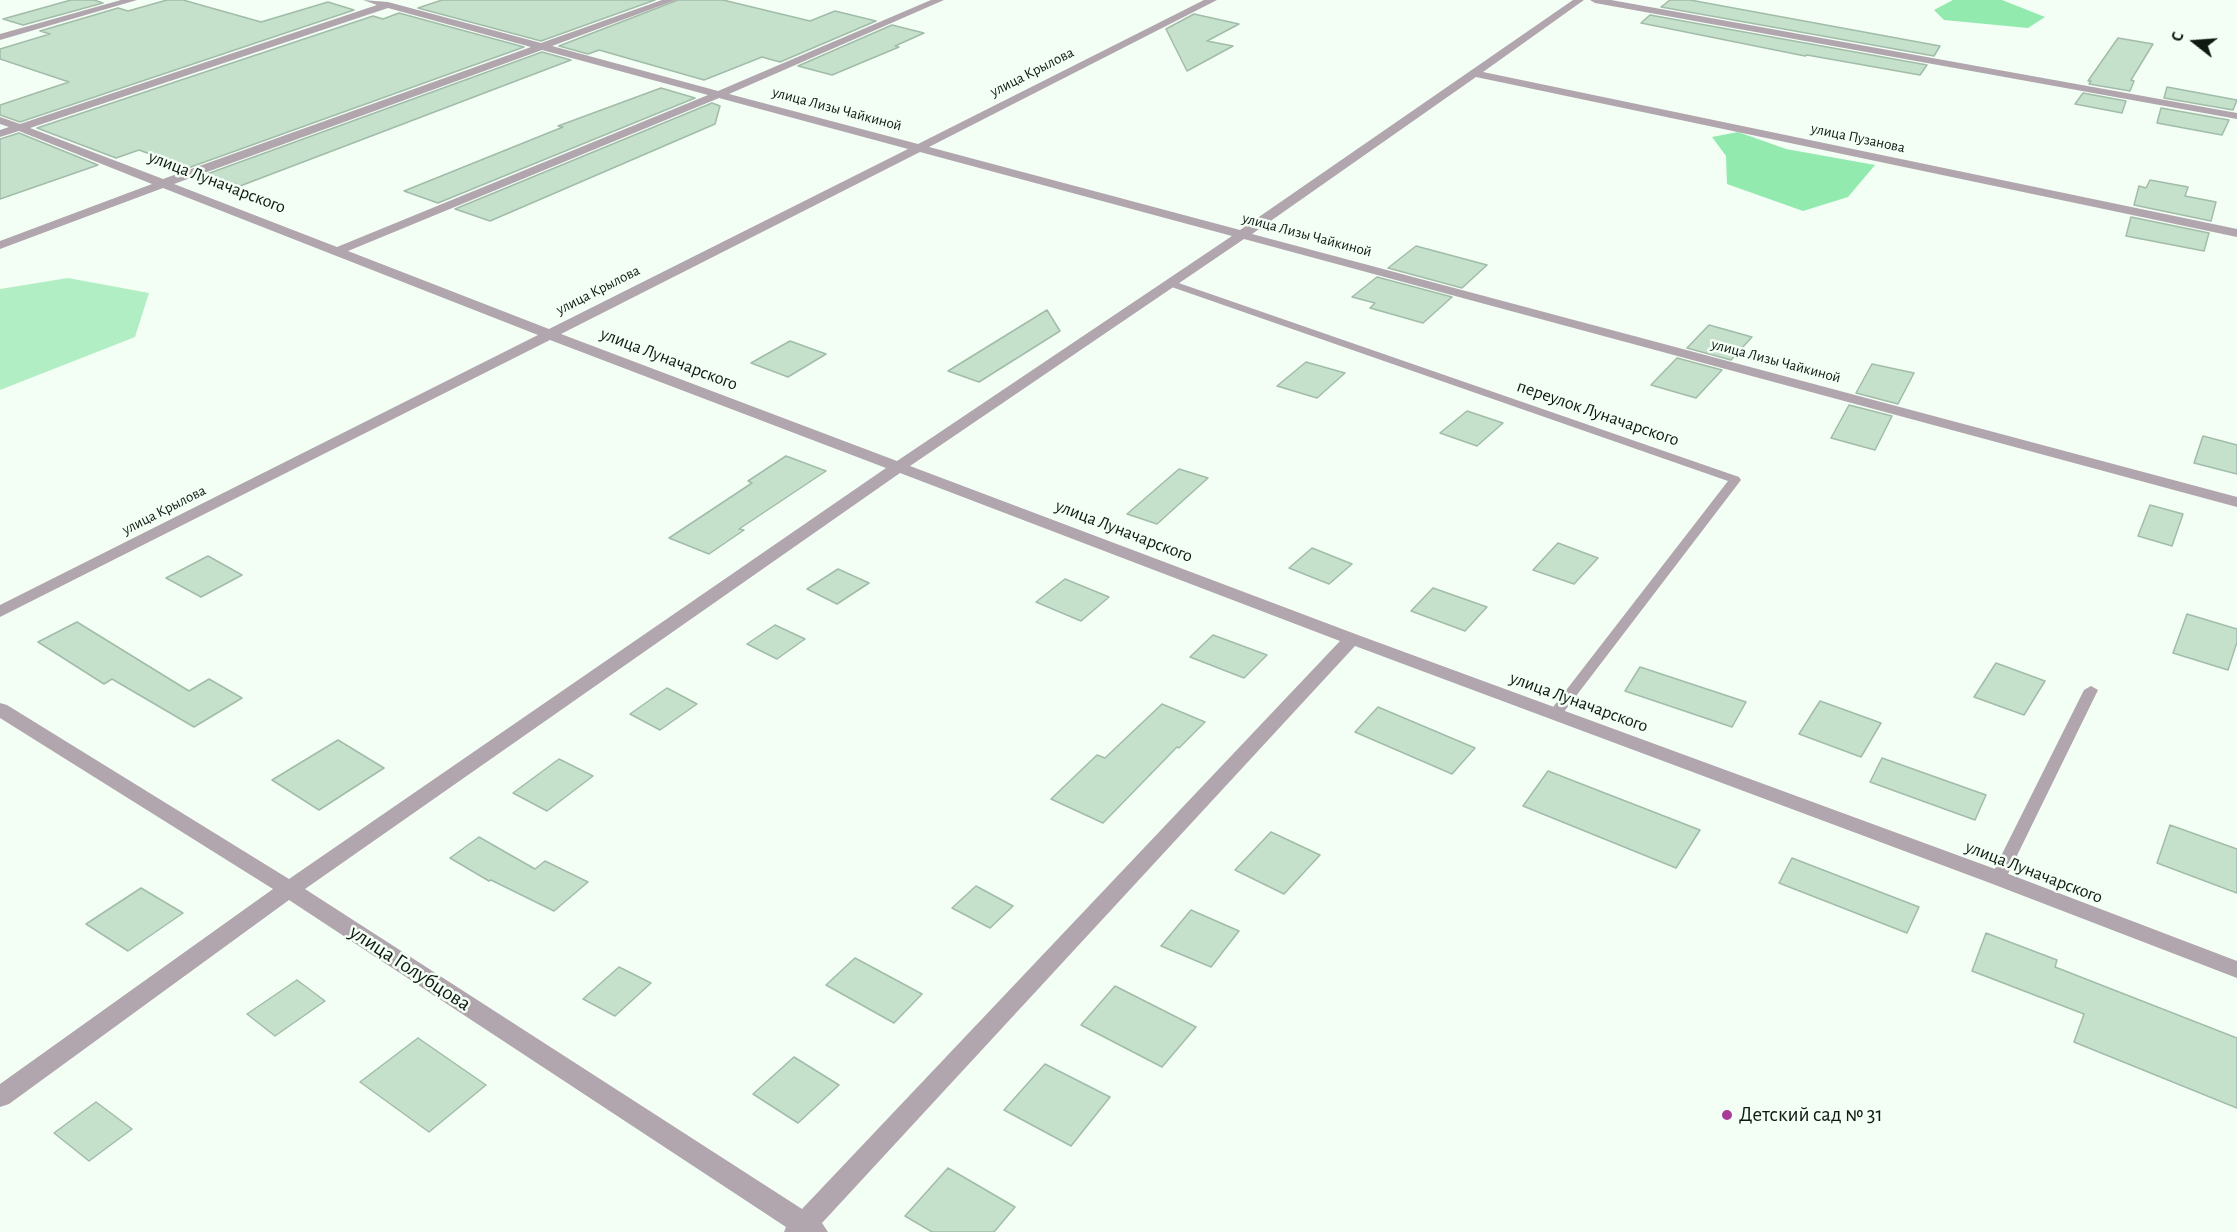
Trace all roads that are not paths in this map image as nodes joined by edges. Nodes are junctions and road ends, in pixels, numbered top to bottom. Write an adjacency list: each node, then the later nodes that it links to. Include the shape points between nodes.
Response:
1 (132, 0): 10 (street)
2 (368, 0): 9 (street, улица Лизы Чайкиной)
3 (402, 0): 9 (street)
4 (671, 0): 11 (street)
5 (939, 0): 13 (street)
6 (1212, 0): 18 (street, улица Крылова)
7 (1579, 0): 12 (street)
8 (1595, 0): 14 (street)
9 (387, 5): 11 (street, улица Лизы Чайкиной); 16 (street)
10 (0, 37)
11 (544, 48): 13 (street, улица Лизы Чайкиной); 19 (street)
12 (1472, 73): 20 (street, улица Пузанова); 21 (street)
13 (719, 94): 18 (street, улица Лизы Чайкиной); 23 (street)
14 (2237, 116)
15 (0, 120): 16 (street, улица Луначарского)
16 (20, 128): 17 (street); 19 (street, улица Луначарского)
17 (0, 134)
18 (918, 148): 21 (street, улица Лизы Чайкиной); 25 (street, улица Крылова)
19 (165, 183): 22 (street); 23 (street, улица Луначарского)
20 (2237, 232)
21 (1242, 235): 24 (street); 27 (street, улица Лизы Чайкиной)
22 (0, 245)
23 (338, 251): 25 (street, улица Луначарского)
24 (1170, 283): 26 (street); 32 (lane, переулок Луначарского, via 1735,480)
25 (548, 334): 26 (street, улица Луначарского); 28 (street, улица Крылова)
26 (898, 466): 29 (street, улица Луначарского); 34 (street)
27 (2237, 502)
28 (0, 612)
29 (1352, 639): 32 (street, улица Луначарского); 37 (street)
30 (2091, 690): 33 (lane)
31 (0, 709): 34 (street, улица Голубцова)
32 (1555, 714): 33 (street, улица Луначарского)
33 (1998, 878): 35 (street, улица Луначарского)
34 (289, 889): 36 (street); 37 (street, улица Голубцова)
35 (2237, 970)
36 (0, 1097)
37 (806, 1230)

